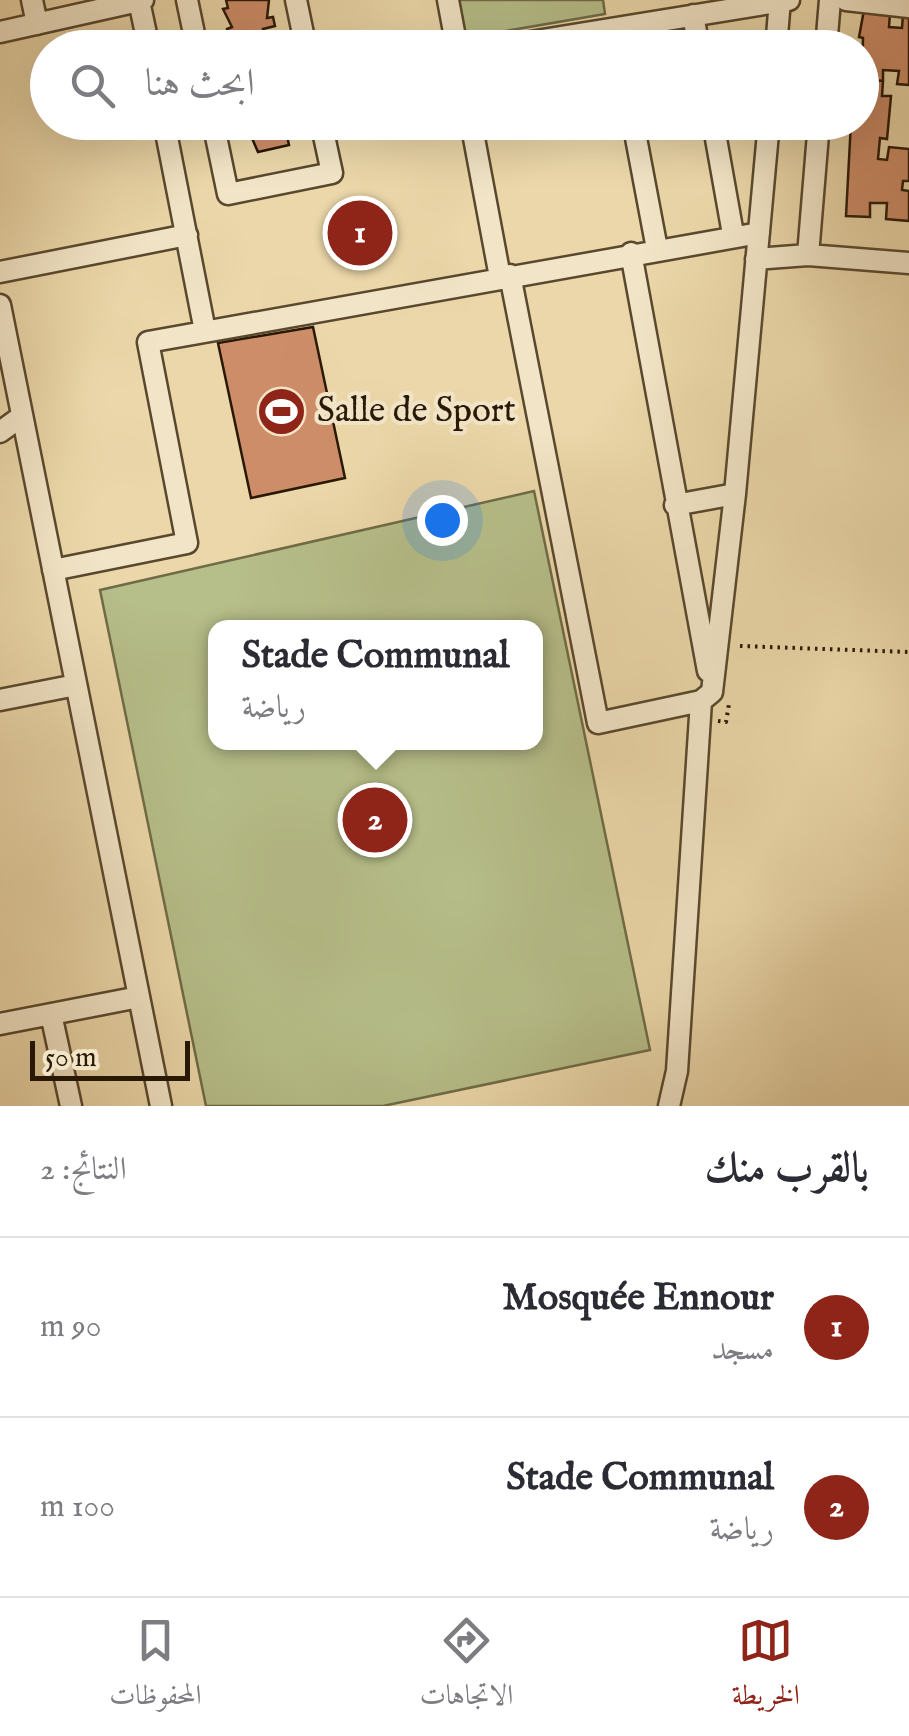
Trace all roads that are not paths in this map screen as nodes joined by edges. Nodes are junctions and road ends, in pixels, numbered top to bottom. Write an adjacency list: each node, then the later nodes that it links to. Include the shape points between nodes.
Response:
1 (32, 0): 12 (street)
2 (141, 0): 12 (street); 13 (street)
3 (187, 0): 14 (street)
4 (296, 0): 15 (street)
5 (448, 0): 16 (street)
6 (780, 0): 7 (street); 11 (street); 19 (street)
7 (789, 0)
8 (830, 0): 20 (street)
9 (846, 0): 10 (street)
10 (909, 7)
11 (693, 15): 17 (street); 18 (street)
12 (37, 24): 21 (street)
13 (145, 30)
14 (193, 30)
15 (302, 30)
16 (454, 30)
17 (643, 30)
18 (696, 30)
19 (778, 30)
20 (828, 30)
21 (0, 32)
22 (168, 140): 32 (street)
23 (217, 140): 24 (street, via 228,194 332,173)
24 (325, 140)
25 (475, 140): 39 (street)
26 (636, 140): 33 (street)
27 (715, 140): 31 (street)
28 (767, 140): 30 (street)
29 (818, 140): 35 (street)
30 (759, 233): 31 (street); 36 (street)
31 (733, 234): 33 (street)
32 (187, 236): 38 (street); 41 (street)
33 (656, 248): 34 (street)
34 (631, 253): 39 (street); 46 (street)
35 (808, 255): 36 (street); 37 (street)
36 (756, 259): 45 (street)
37 (909, 263)
38 (0, 272)
39 (505, 276): 41 (street); 50 (street, via 598,723)
40 (0, 305): 42 (street)
41 (205, 332): 47 (street, via 148,342 187,543)
42 (4, 348): 43 (street)
43 (22, 416): 44 (street); 47 (street)
44 (0, 432)
45 (736, 494): 46 (street); 50 (street)
46 (674, 504): 50 (street)
47 (53, 570): 48 (street)
48 (76, 684): 49 (street); 51 (street)
49 (0, 700)
50 (710, 704): 56 (street)
51 (139, 997): 52 (street); 55 (street)
52 (51, 1014): 53 (street); 54 (street)
53 (0, 1024)
54 (71, 1106)
55 (161, 1106)
56 (669, 1106)

